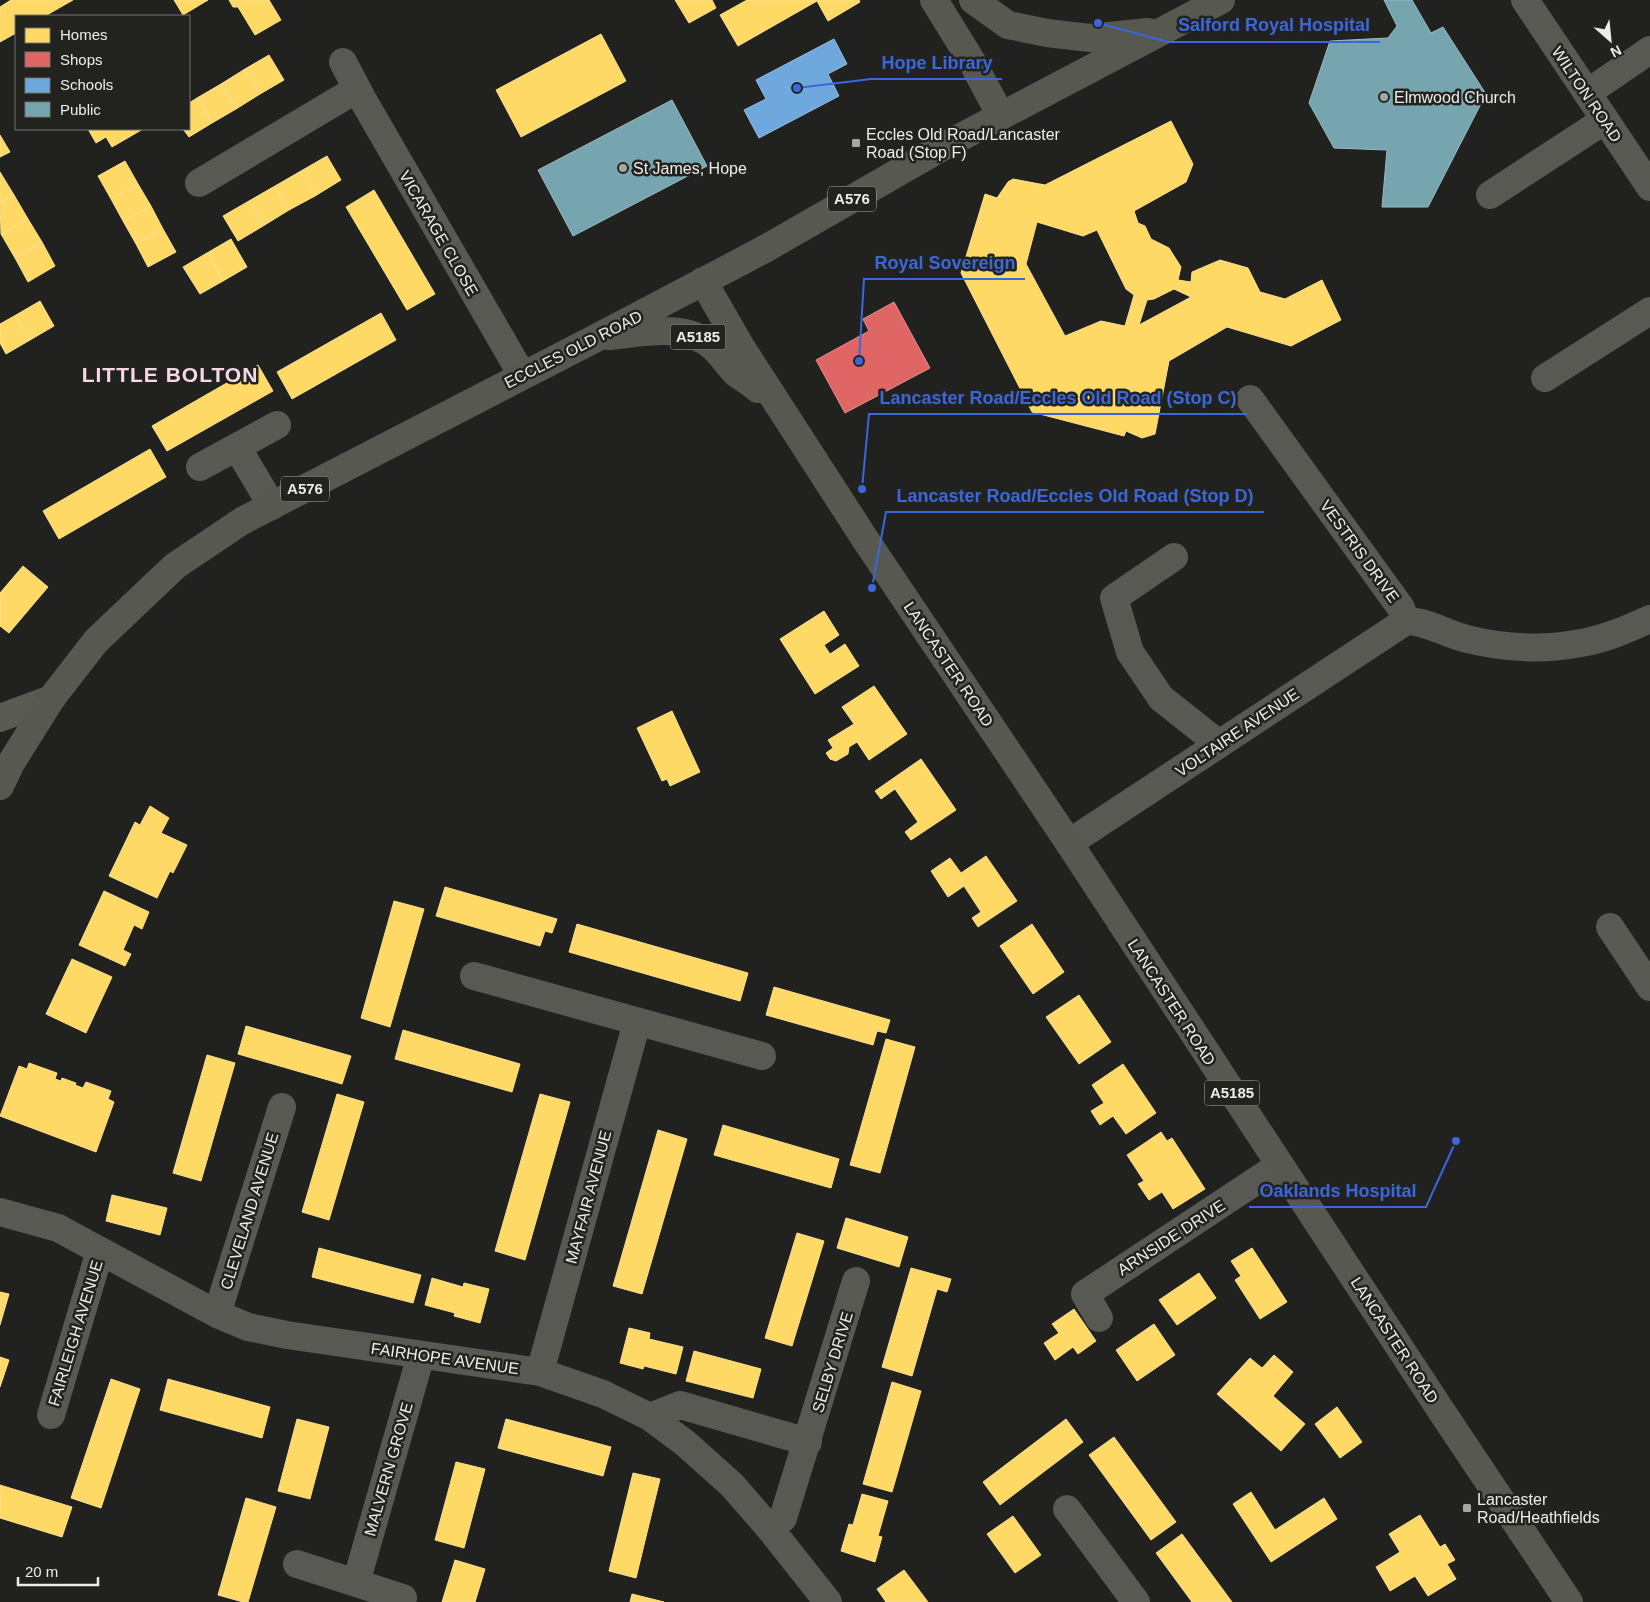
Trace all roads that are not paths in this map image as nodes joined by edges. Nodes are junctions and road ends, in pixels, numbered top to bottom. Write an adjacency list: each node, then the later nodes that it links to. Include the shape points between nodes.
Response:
1 (934, 0): 10 (main road)
2 (973, 0): 5 (main road, via 1008,24 1047,33 1090,38)
3 (1221, 0): 5 (main road, ECCLES OLD ROAD / A576)
4 (1525, 0): 9 (street, WILTON ROAD)
5 (1162, 31): 10 (main road, ECCLES OLD ROAD / A576)
6 (1650, 50): 9 (street)
7 (343, 62): 8 (street, VICARAGE CLOSE)
8 (357, 89): 12 (street); 18 (street, VICARAGE CLOSE)
9 (1586, 93): 11 (street, WILTON ROAD)
10 (1001, 116): 15 (main road, ECCLES OLD ROAD / A576)
11 (1605, 120): 13 (street, WILTON ROAD); 14 (street)
12 (199, 183)
13 (1650, 187)
14 (1490, 195)
15 (703, 281): 17 (main road, ECCLES OLD ROAD / A576); 21 (main road, LANCASTER ROAD / A5185)
16 (1650, 311): 19 (street)
17 (598, 338): 18 (main road, ECCLES OLD ROAD / A576); 21 (main road, LANCASTER ROAD / A5185, via 665,331 698,336 736,372)
18 (522, 375): 25 (main road, ECCLES OLD ROAD / A576)
19 (1545, 378)
20 (1250, 399): 28 (street, VESTRIS DRIVE, via 1402,608)
21 (776, 402): 33 (main road, LANCASTER ROAD / A5185)
22 (277, 425): 23 (street)
23 (237, 447): 24 (street); 25 (street)
24 (200, 467)
25 (272, 506): 29 (main road, ECCLES OLD ROAD / A576, via 242,521 175,566 96,641)
26 (1174, 557): 31 (street, via 1114,598 1130,652 1161,698)
27 (1650, 619): 28 (street, VESTRIS DRIVE, via 1620,633 1581,643 1541,646 1482,643 1418,621)
28 (1406, 621): 31 (street, VOLTAIRE AVENUE)
29 (51, 700): 30 (street); 32 (main road, ECCLES OLD ROAD / A576)
30 (0, 718)
31 (1219, 744): 33 (street, VOLTAIRE AVENUE)
32 (4, 770)
33 (1069, 843): 40 (main road, LANCASTER ROAD / A5185)
34 (1610, 927): 36 (street)
35 (474, 976): 37 (street)
36 (1650, 987)
37 (636, 1022): 38 (street); 47 (street, MAYFAIR AVENUE)
38 (762, 1056)
39 (282, 1107): 44 (street, CLEVELAND AVENUE)
40 (1280, 1165): 45 (street, ARNSIDE DRIVE, via 1085,1294); 58 (main road, LANCASTER ROAD / A5185)
41 (0, 1212): 42 (street, FAIRHOPE AVENUE, via 58,1228)
42 (100, 1251): 44 (street, FAIRHOPE AVENUE); 48 (street, FAIRLEIGH AVENUE)
43 (856, 1281): 50 (street, SELBY DRIVE)
44 (217, 1314): 46 (street, FAIRHOPE AVENUE, via 248,1327 287,1335)
45 (1099, 1318)
46 (421, 1355): 47 (street, FAIRHOPE AVENUE); 54 (street, MALVERN GROVE)
47 (540, 1372): 49 (street, FAIRHOPE AVENUE, via 603,1394)
48 (51, 1415)
49 (650, 1417): 50 (street, via 680,1405); 52 (street, FAIRHOPE AVENUE, via 732,1485)
50 (808, 1442): 52 (street, SELBY DRIVE, via 783,1518)
51 (1067, 1509): 57 (street)
52 (772, 1530): 56 (street, FAIRHOPE AVENUE)
53 (297, 1564): 54 (street)
54 (356, 1583): 55 (street)
55 (403, 1598)
56 (828, 1602)
57 (1136, 1602)
58 (1569, 1602)

